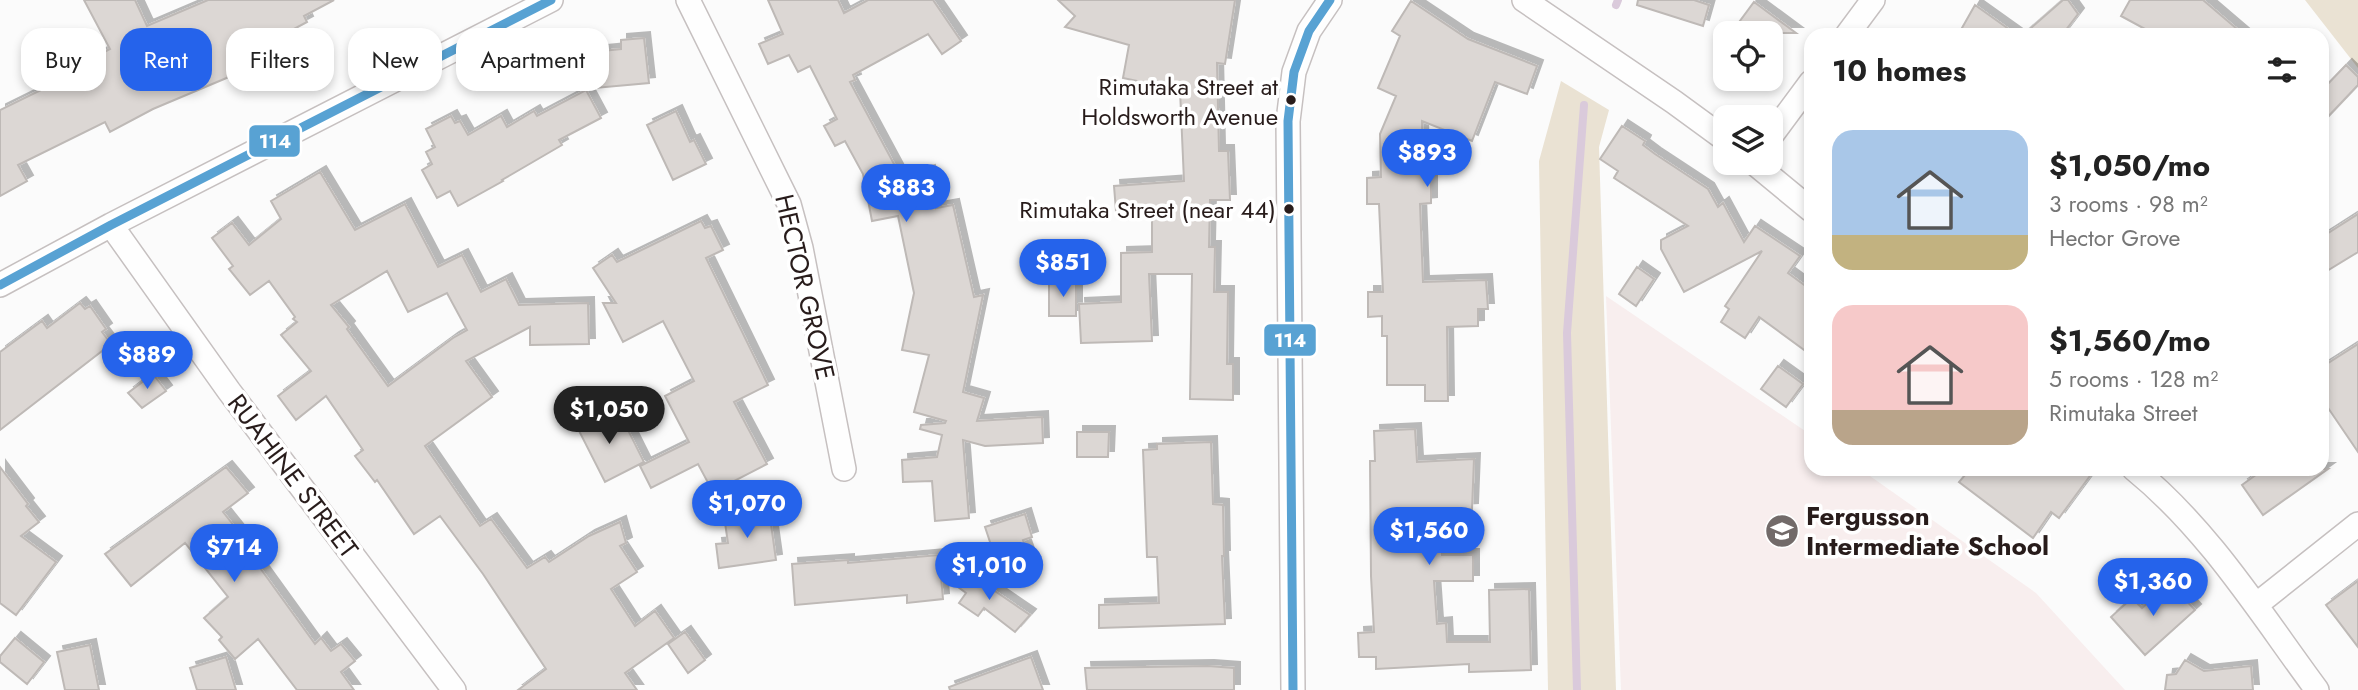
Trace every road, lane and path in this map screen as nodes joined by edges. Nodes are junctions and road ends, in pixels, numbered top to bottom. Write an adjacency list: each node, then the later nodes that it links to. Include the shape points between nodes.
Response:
1 (551, 0): 12 (street)
2 (688, 0): 14 (street, HECTOR GROVE, via 789,204)
3 (1329, 0): 19 (street, via 1309,31 1294,72 1288,121)
4 (1524, 0): 9 (street)
5 (1873, 0): 6 (street)
6 (1852, 28)
7 (1804, 91): 8 (street)
8 (1783, 120)
9 (1713, 130)
10 (1768, 175): 11 (street)
11 (1804, 205)
12 (111, 225): 13 (street); 18 (street, RUAHINE STREET, via 229,391)
13 (0, 285)
14 (845, 469)
15 (2143, 476): 17 (street, via 2187,519)
16 (2358, 524): 17 (street)
17 (2256, 605): 20 (street)
18 (454, 690)
19 (1293, 690)
20 (2317, 690)

